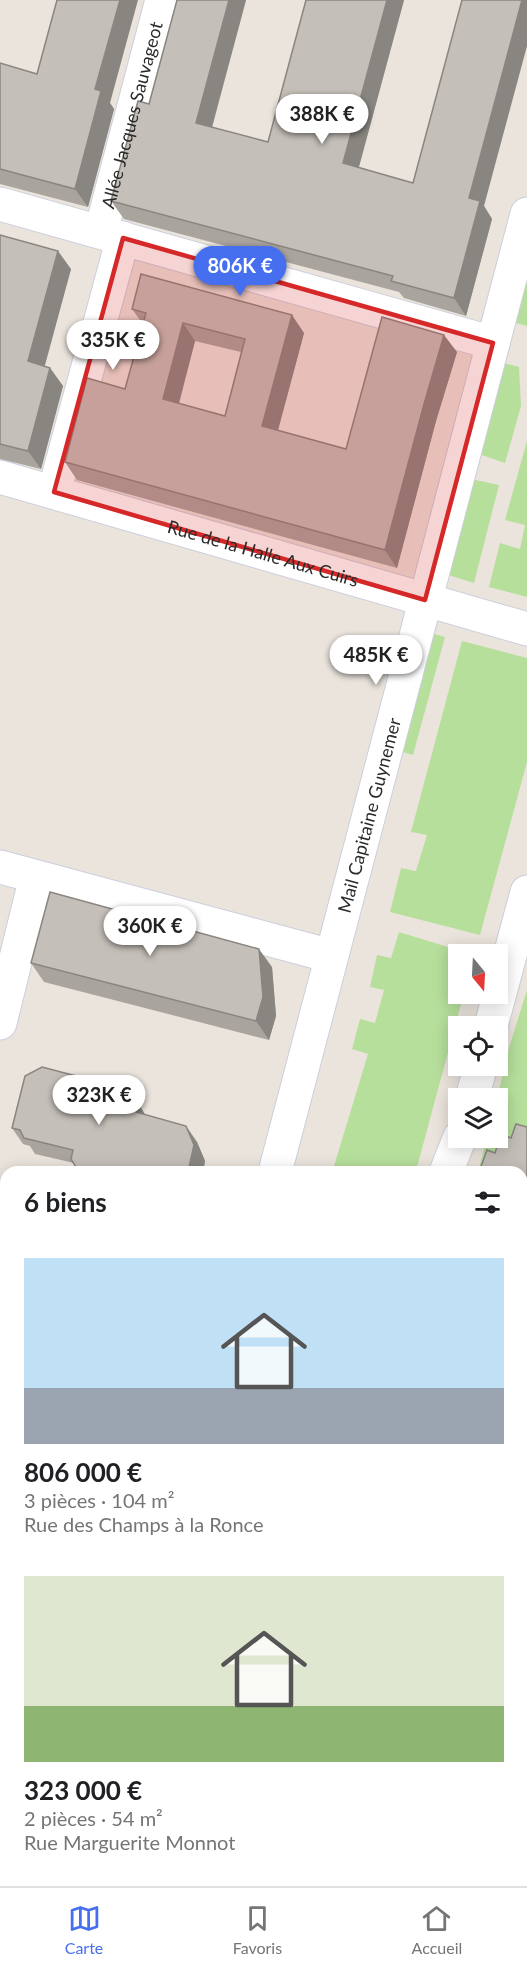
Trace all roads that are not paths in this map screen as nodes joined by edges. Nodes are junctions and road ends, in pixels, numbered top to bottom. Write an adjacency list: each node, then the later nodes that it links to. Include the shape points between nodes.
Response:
1 (162, 0): 4 (street, Allée Jacques Sauvageot)
2 (0, 204): 4 (street)
3 (527, 214): 5 (street, Mail Capitaine Guynemer)
4 (112, 234): 5 (street); 7 (street, Allée Jacques Sauvageot)
5 (493, 343): 8 (street, Mail Capitaine Guynemer)
6 (0, 477): 7 (street, Rue de la Halle Aux Cuirs)
7 (54, 492): 8 (street, Rue de la Halle Aux Cuirs)
8 (425, 600): 9 (street, Rue de la Halle Aux Cuirs); 13 (street, Mail Capitaine Guynemer)
9 (527, 629)
10 (0, 867): 11 (street)
11 (36, 877): 13 (street); 15 (street)
12 (527, 892): 14 (street)
13 (331, 956): 17 (street, Mail Capitaine Guynemer)
14 (494, 1016)
15 (0, 1023)
16 (456, 1148): 18 (street)
17 (277, 1166)
18 (448, 1166)

